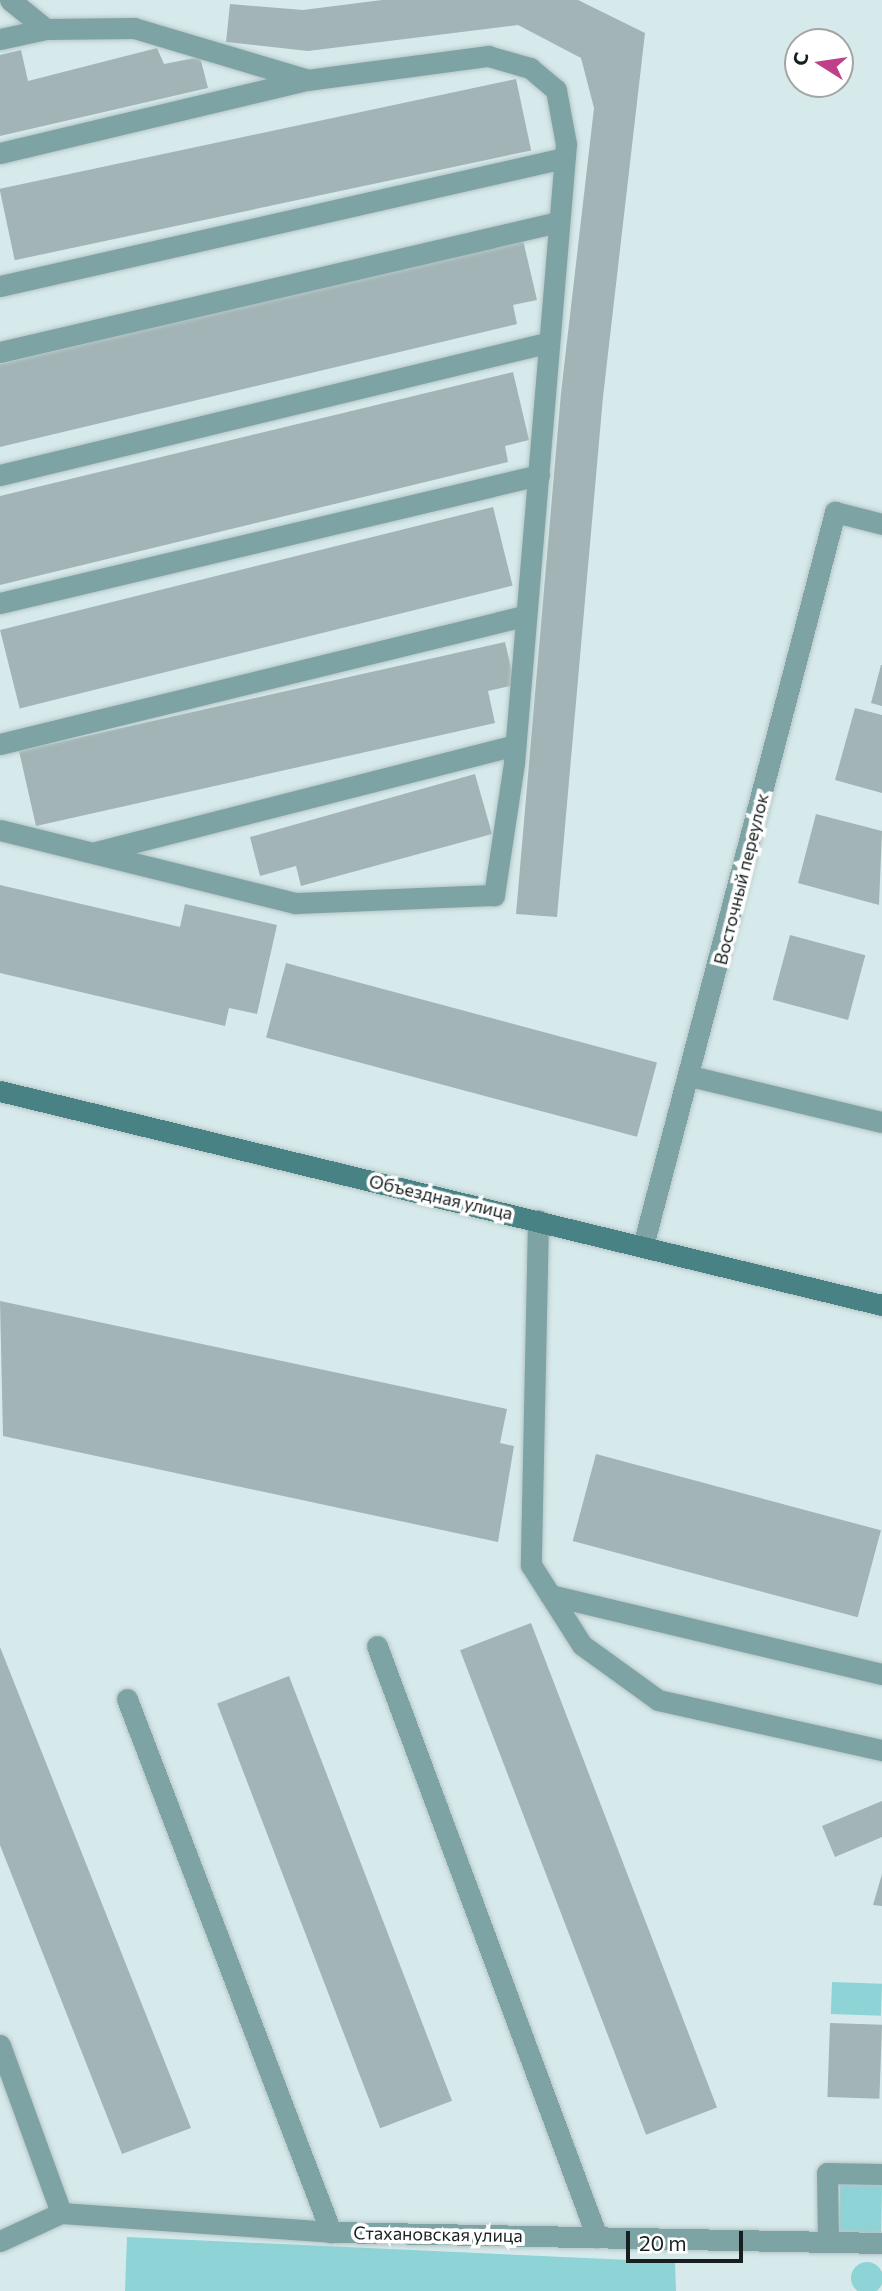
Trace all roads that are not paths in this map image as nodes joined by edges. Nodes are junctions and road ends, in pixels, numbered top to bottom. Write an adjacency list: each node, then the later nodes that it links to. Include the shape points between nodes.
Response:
1 (10, 0): 2 (street)
2 (46, 29): 3 (street); 4 (street, via 134,28)
3 (0, 39)
4 (307, 80): 5 (street); 6 (street, via 488,56 530,68 556,90)
5 (0, 153)
6 (564, 158): 7 (street); 8 (street)
7 (558, 222): 9 (street); 10 (street)
8 (0, 286)
9 (546, 343): 11 (street); 12 (street)
10 (0, 352)
11 (0, 475)
12 (539, 475): 14 (street); 15 (street)
13 (882, 524): 20 (street, Восточный переулок, via 835,512)
14 (0, 603)
15 (524, 616): 16 (street); 17 (street)
16 (0, 744)
17 (515, 745): 19 (street); 19 (street, via 494,895 295,903)
18 (0, 830): 19 (street)
19 (93, 852)
20 (690, 1076): 22 (street); 24 (street, Восточный переулок)
21 (0, 1091): 23 (main road, Объездная улица)
22 (882, 1122)
23 (538, 1220): 24 (main road, Объездная улица); 26 (street, via 531,1564)
24 (643, 1246): 25 (main road, Объездная улица)
25 (882, 1304)
26 (550, 1595): 28 (street); 30 (street, via 582,1645 658,1700)
27 (377, 1646): 35 (street)
28 (882, 1674)
29 (127, 1699): 34 (street)
30 (882, 1750)
31 (0, 2045): 33 (street)
32 (882, 2174): 37 (street, via 827,2173)
33 (61, 2213): 34 (street, Стахановская улица); 36 (street, Стахановская улица)
34 (331, 2232): 35 (street, Стахановская улица)
35 (597, 2237): 37 (street, Стахановская улица)
36 (0, 2241)
37 (828, 2242): 38 (street, Стахановская улица)
38 (882, 2243)

